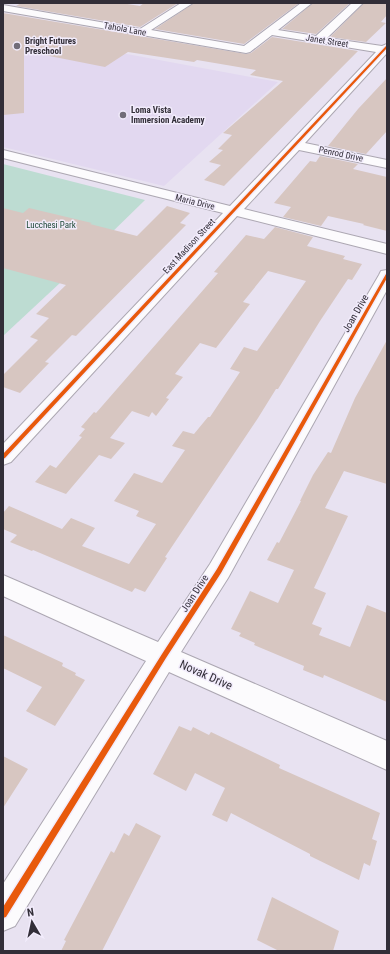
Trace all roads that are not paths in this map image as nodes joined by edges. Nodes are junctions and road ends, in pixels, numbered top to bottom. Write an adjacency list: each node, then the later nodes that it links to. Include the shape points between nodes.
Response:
1 (188, 3): 7 (street)
2 (307, 3): 8 (street)
3 (358, 3): 9 (street)
4 (3, 8): 6 (street, Tahola Lane)
5 (59, 8): 6 (street)
6 (46, 16): 7 (street, Tahola Lane)
7 (141, 32): 8 (street, Tahola Lane, via 246,50)
8 (270, 32): 9 (street, Janet Street)
9 (318, 40): 10 (street, Janet Street)
10 (385, 49): 11 (street, East Madison Street)
11 (296, 145): 13 (street, Penrod Drive); 14 (street, East Madison Street)
12 (3, 154): 14 (street, Maria Drive)
13 (387, 164)
14 (233, 211): 15 (street, Maria Drive); 17 (street, East Madison Street)
15 (387, 248)
16 (387, 275): 19 (street, Joan Drive, via 220,571)
17 (3, 457)
18 (3, 585): 19 (street, Novak Drive)
19 (164, 656): 20 (street, Novak Drive); 21 (street, Joan Drive)
20 (387, 756)
21 (3, 914)

